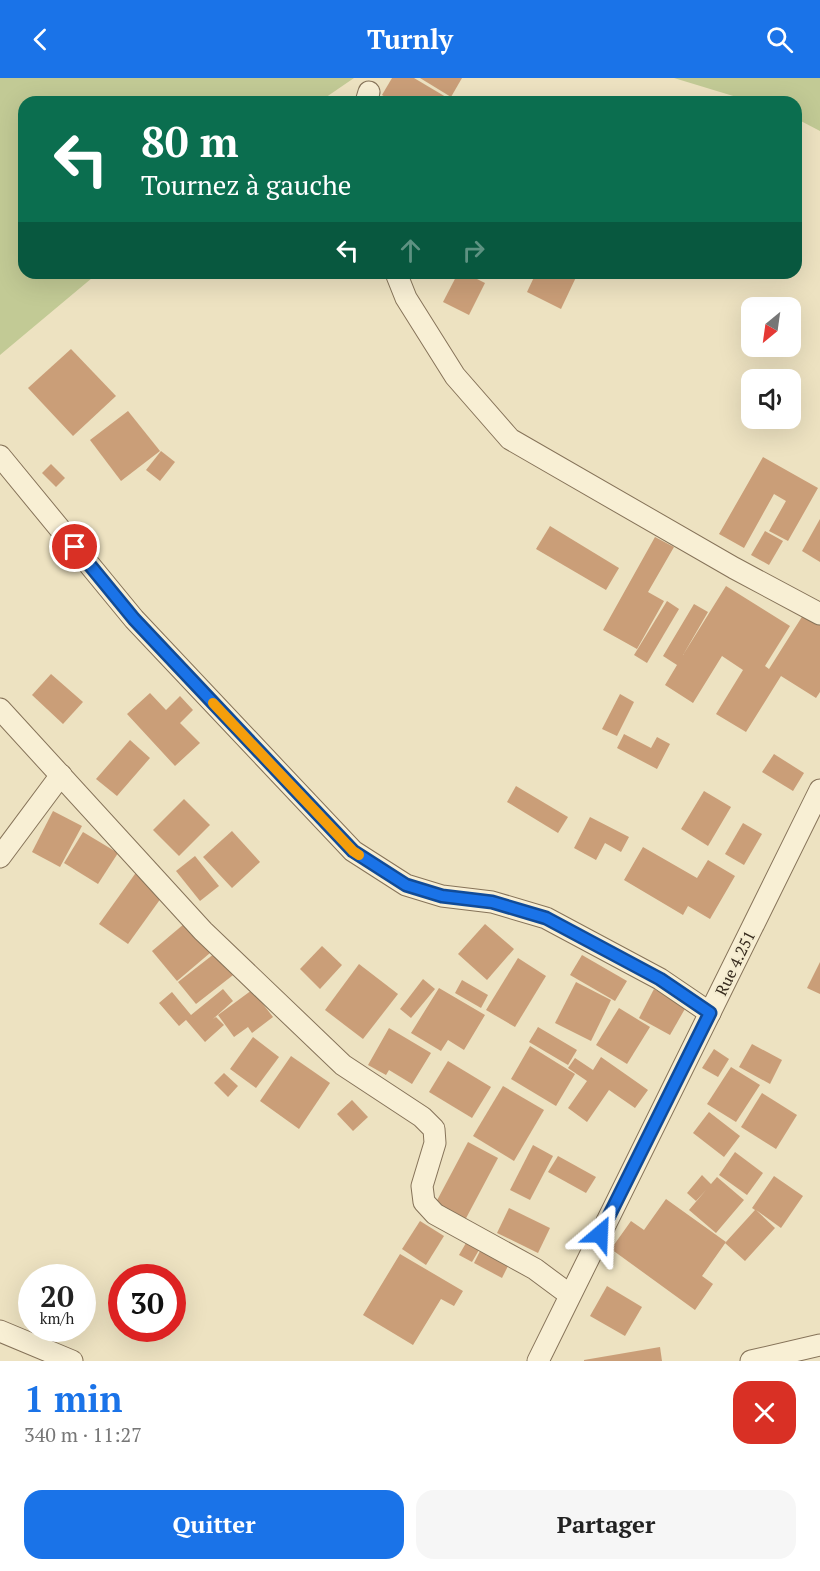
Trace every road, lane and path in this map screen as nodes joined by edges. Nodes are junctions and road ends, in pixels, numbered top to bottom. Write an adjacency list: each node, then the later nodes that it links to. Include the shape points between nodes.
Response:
1 (398, 279): 3 (street, via 406,298 455,376 510,439)
2 (0, 456): 8 (street, via 134,619 353,851 406,885 442,896 492,902 546,918 660,979)
3 (820, 614)
4 (0, 709): 5 (street)
5 (61, 776): 7 (street); 9 (street, via 203,931 343,1065 434,1129 435,1143 422,1186 424,1202 435,1214 535,1269)
6 (820, 790): 8 (street, Rue 4.251)
7 (0, 857)
8 (710, 1013): 9 (street, Rue 4.251)
9 (570, 1295): 13 (street, Rue 4.251)
10 (0, 1331): 12 (street)
11 (820, 1345): 14 (street)
12 (72, 1361)
13 (538, 1361)
14 (751, 1361)

